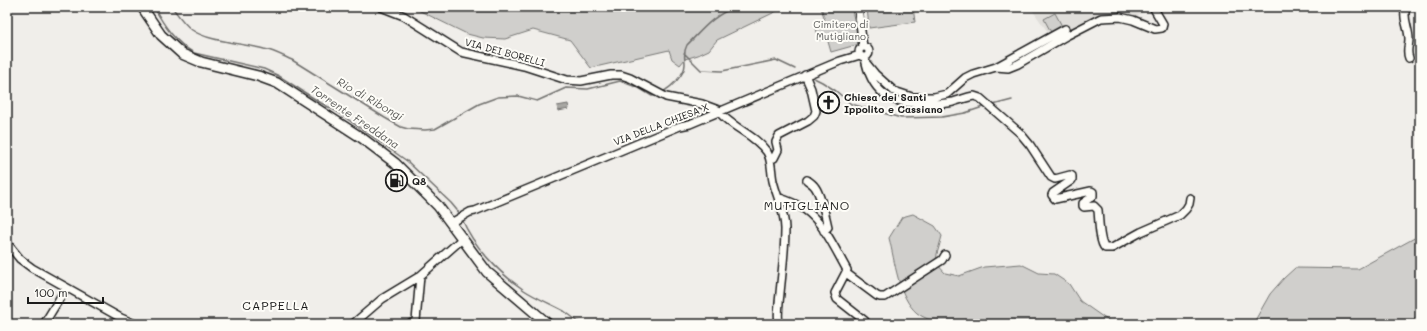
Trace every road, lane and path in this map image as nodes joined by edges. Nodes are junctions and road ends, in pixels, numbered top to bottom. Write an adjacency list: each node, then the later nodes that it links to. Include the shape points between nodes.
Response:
1 (142, 7): 16 (main road, via 161,35 182,54 201,62 277,83 378,149)
2 (381, 7): 11 (street, VIA DEI BORELLI, via 404,16 461,52 524,66 567,80 582,82 621,75 660,94)
3 (858, 7): 7 (street, via 863,47 868,51)
4 (1154, 7): 9 (street, via 1163,24 1162,28 1156,29 1120,17 1101,18 1018,64 1008,68)
5 (1406, 7): 8 (street, via 1410,40 1407,54)
6 (1065, 29): 9 (street)
7 (864, 58): 9 (street, via 875,74 894,91 923,98 948,94 965,78); 10 (street, VIA DELLA CHIESA X, via 840,61); 15 (street, via 877,88 888,97 902,103 942,103 974,96 980,98 1020,133 1050,177 1055,179 1072,176 1072,180 1053,193 1053,198 1093,192 1093,196 1082,206 1094,206 1098,210 1101,238 1105,248 1112,248 1140,232 1180,215 1189,204)
8 (1409, 58)
9 (996, 67)
10 (805, 75): 11 (street, VIA DELLA CHIESA X); 12 (street, via 816,110 814,116 808,122 779,136 776,142 778,150 774,158)
11 (722, 111): 12 (street, via 725,119 761,145); 16 (street, VIA DELLA CHIESA X, via 579,167)
12 (770, 159): 14 (street)
13 (807, 180): 17 (street, via 817,191 828,227)
14 (778, 197): 17 (street, via 804,209); 30 (street, via 785,230 778,306)
15 (1190, 198)
16 (453, 221): 18 (main road)
17 (824, 231): 21 (street, via 847,270)
18 (462, 239): 22 (street); 29 (main road, via 487,272)
19 (7, 243): 23 (street, via 26,264)
20 (945, 255): 21 (street, via 942,260 880,298)
21 (846, 273): 24 (street, via 835,293 837,299)
22 (420, 276): 27 (street, via 382,300); 28 (street, via 416,321)
23 (66, 288): 25 (street); 26 (street)
24 (865, 321)
25 (44, 324)
26 (135, 324)
27 (353, 324)
28 (410, 324)
29 (548, 324)
30 (779, 324)

